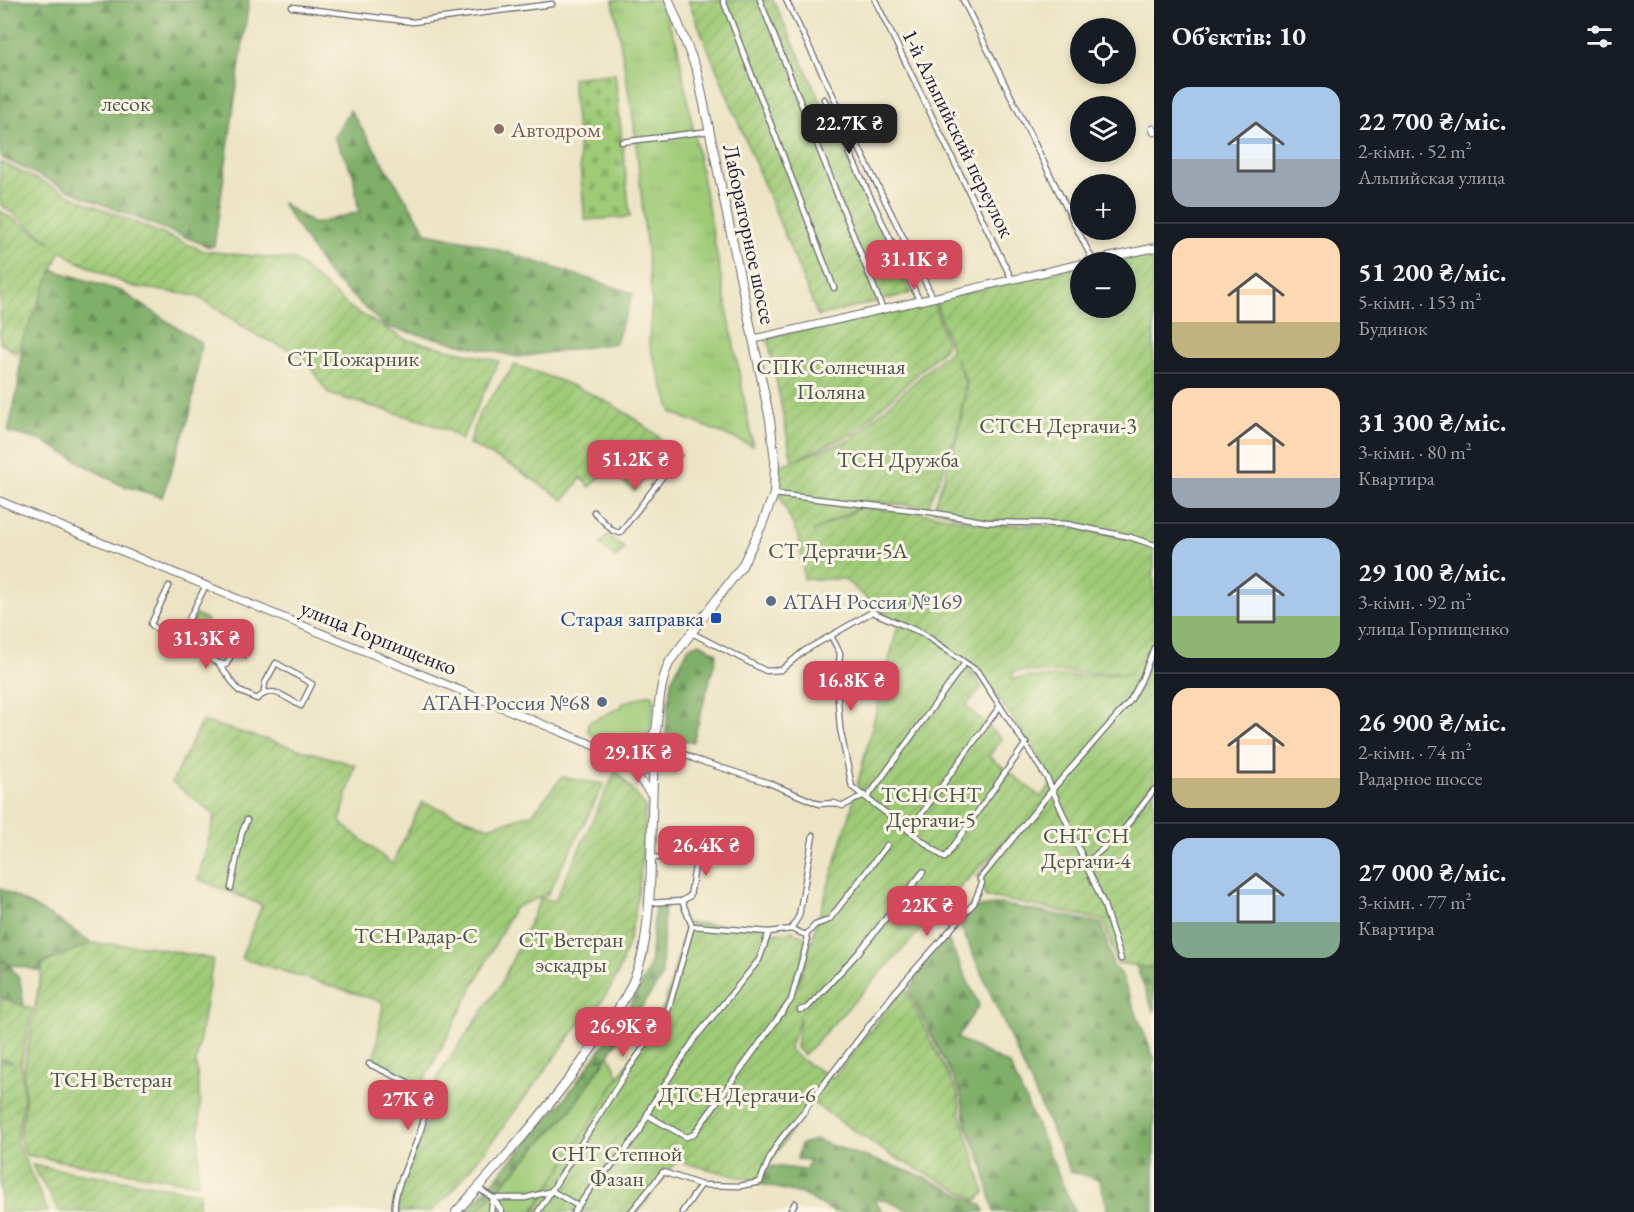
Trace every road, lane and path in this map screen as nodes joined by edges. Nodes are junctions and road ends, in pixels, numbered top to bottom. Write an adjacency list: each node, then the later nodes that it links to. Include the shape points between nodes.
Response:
1 (669, 0): 10 (main road, Лабораторное шоссе, via 697,71)
2 (723, 0): 17 (street)
3 (760, 0): 20 (street)
4 (786, 0): 18 (street)
5 (875, 0): 16 (street, 1-й Альпийский переулок)
6 (963, 0): 13 (street)
7 (552, 4): 8 (street, via 413,22)
8 (292, 7)
9 (824, 99): 19 (street)
10 (710, 131): 11 (street); 21 (main road, Лабораторное шоссе)
11 (622, 142)
12 (1154, 248): 14 (main road)
13 (1085, 252)
14 (1136, 252)
15 (1070, 266): 16 (main road)
16 (1012, 280): 18 (main road)
17 (834, 288)
18 (933, 298): 19 (main road)
19 (920, 302): 20 (main road)
20 (883, 310): 21 (main road)
21 (753, 339): 23 (main road, Лабораторное шоссе, via 775,461)
22 (679, 455): 25 (street, via 620,533)
23 (774, 494): 26 (street, via 987,522 1067,524); 29 (main road, Лабораторное шоссе, via 742,566)
24 (0, 501): 27 (main road, улица Горпищенко)
25 (594, 512)
26 (1154, 545)
27 (206, 585): 30 (street); 43 (main road, улица Горпищенко)
28 (169, 586): 30 (street, via 151,624 160,633)
29 (692, 633): 31 (street, via 766,671 781,670); 40 (main road, Лабораторное шоссе, via 670,661)
30 (181, 635): 36 (street)
31 (831, 636): 37 (street, via 872,612 922,633); 53 (street, via 840,653 840,728 852,787)
32 (214, 637): 34 (street)
33 (1154, 648): 50 (street, via 1130,701)
34 (234, 650): 35 (street); 36 (street, via 226,665)
35 (246, 655)
36 (219, 664): 38 (street, via 239,691 257,699)
37 (964, 664): 39 (street, via 977,671); 53 (street)
38 (264, 692): 38 (street, via 272,690 300,706 312,684 276,663)
39 (1000, 706): 41 (street); 55 (street)
40 (657, 727): 44 (main road, via 646,745); 46 (main road, Лабораторное шоссе)
41 (1026, 743): 50 (street); 55 (street, via 945,858)
42 (668, 746): 53 (street, via 819,804 843,806)
43 (610, 752): 44 (main road, улица Горпищенко); 47 (main road, улица Горпищенко)
44 (629, 753): 45 (main road, улица Горпищенко)
45 (645, 756): 46 (main road); 49 (main road, via 636,760)
46 (654, 759): 48 (main road, Лабораторное шоссе)
47 (627, 763): 49 (main road); 52 (main road, улица Горпищенко)
48 (653, 769): 49 (main road); 52 (main road, Лабораторное шоссе)
49 (638, 770)
50 (1052, 790): 59 (street); 72 (street, via 980,879 974,903 896,991 805,1113 780,1139 760,1182)
51 (1154, 790): 59 (street, via 1120,833)
52 (651, 794): 58 (main road, Лабораторное шоссе)
53 (866, 797): 55 (street)
54 (248, 820): 61 (street)
55 (909, 831)
56 (813, 835): 65 (street, via 799,915)
57 (887, 845): 67 (street, via 829,920 815,925)
58 (650, 857): 62 (street, via 696,861 693,893); 63 (main road, Лабораторное шоссе)
59 (1085, 864): 68 (street, via 1104,905)
60 (923, 872): 69 (street, via 858,953 807,1008)
61 (231, 888)
62 (682, 901): 63 (street); 64 (street)
63 (649, 903): 73 (main road, Лабораторное шоссе, via 638,974 621,1007 538,1120)
64 (692, 926): 66 (street); 74 (street, via 666,1014)
65 (791, 929): 66 (street); 67 (street)
66 (769, 932): 71 (street, via 759,960 696,1037)
67 (806, 935): 71 (street, via 791,1000 693,1135 686,1137)
68 (1121, 959)
69 (800, 1010)
70 (369, 1064): 79 (street, via 416,1086 426,1108 395,1193)
71 (647, 1115): 77 (street, via 640,1131)
72 (701, 1185): 85 (street, via 663,1172); 86 (street)
73 (478, 1188): 75 (street); 80 (main road, Лабораторное шоссе)
74 (552, 1191): 75 (street, via 525,1198); 77 (street); 83 (street)
75 (493, 1198): 81 (street); 82 (street)
76 (795, 1203): 78 (street)
77 (578, 1206): 84 (street)
78 (791, 1210): 87 (street)
79 (395, 1212)
80 (456, 1212)
81 (491, 1212)
82 (502, 1212)
83 (538, 1212)
84 (574, 1212)
85 (631, 1212)
86 (682, 1212)
87 (799, 1212)

